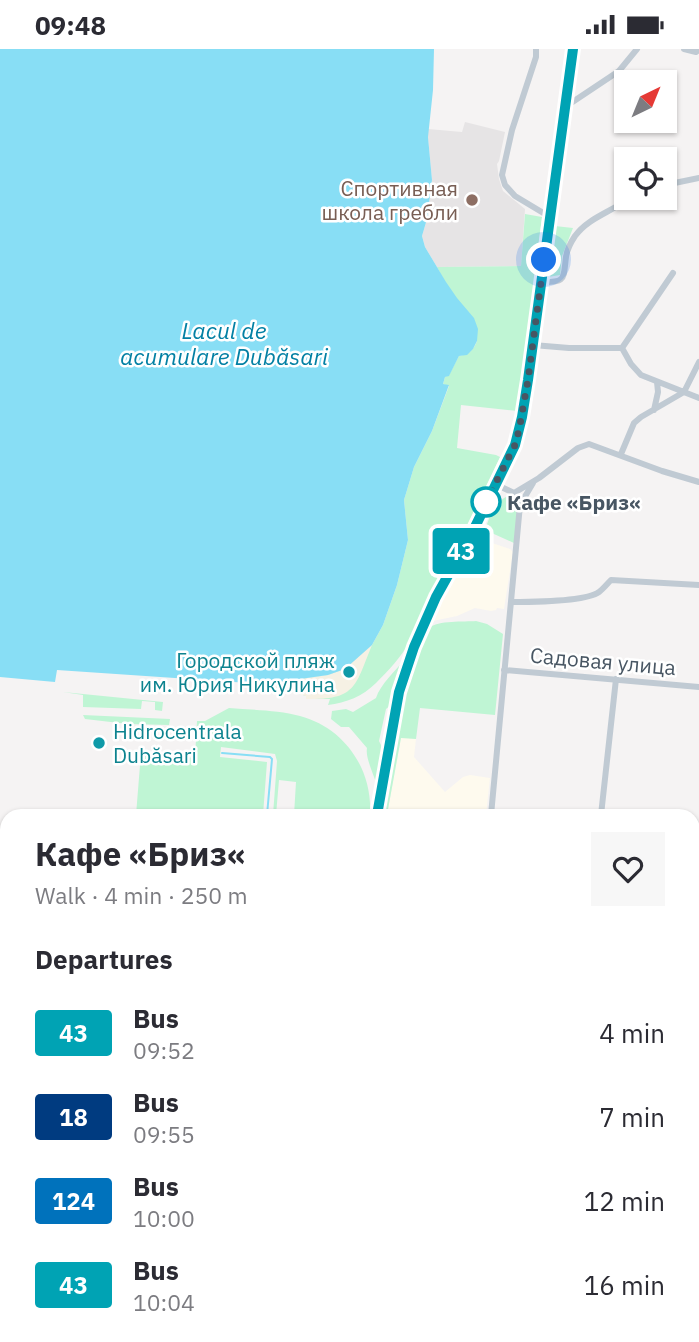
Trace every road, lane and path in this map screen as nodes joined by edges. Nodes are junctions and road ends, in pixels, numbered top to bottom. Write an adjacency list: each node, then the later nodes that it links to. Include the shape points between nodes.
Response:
1 (536, 49): 10 (street, via 502,175 515,196)
2 (573, 49): 6 (street)
3 (637, 49): 6 (street, via 619,71)
4 (684, 49): 5 (street)
5 (699, 50)
6 (565, 107): 10 (street)
7 (699, 178): 8 (street)
8 (677, 183)
9 (614, 209): 12 (street, via 592,220 573,239 563,278)
10 (550, 217): 12 (street)
11 (673, 273): 14 (street)
12 (540, 282): 13 (street)
13 (533, 345): 14 (street); 23 (street, via 515,445)
14 (622, 348): 16 (street, via 641,375)
15 (699, 362): 17 (street)
16 (657, 382): 17 (street); 19 (street)
17 (684, 392): 18 (street); 19 (street)
18 (699, 398)
19 (654, 410): 20 (street, via 634,423)
20 (621, 454): 21 (street, via 589,444 579,447); 22 (street)
21 (535, 480): 24 (street); 25 (street)
22 (699, 482)
23 (495, 484): 24 (street); 31 (street, via 410,656 397,701)
24 (514, 493): 25 (street)
25 (520, 505): 27 (street)
26 (699, 585): 27 (street, via 611,580 588,596)
27 (511, 602): 28 (street)
28 (504, 670): 29 (street, Садовая улица); 32 (street)
29 (617, 679): 30 (street, Садовая улица); 33 (street)
30 (699, 687)
31 (378, 809)
32 (492, 809)
33 (602, 809)

